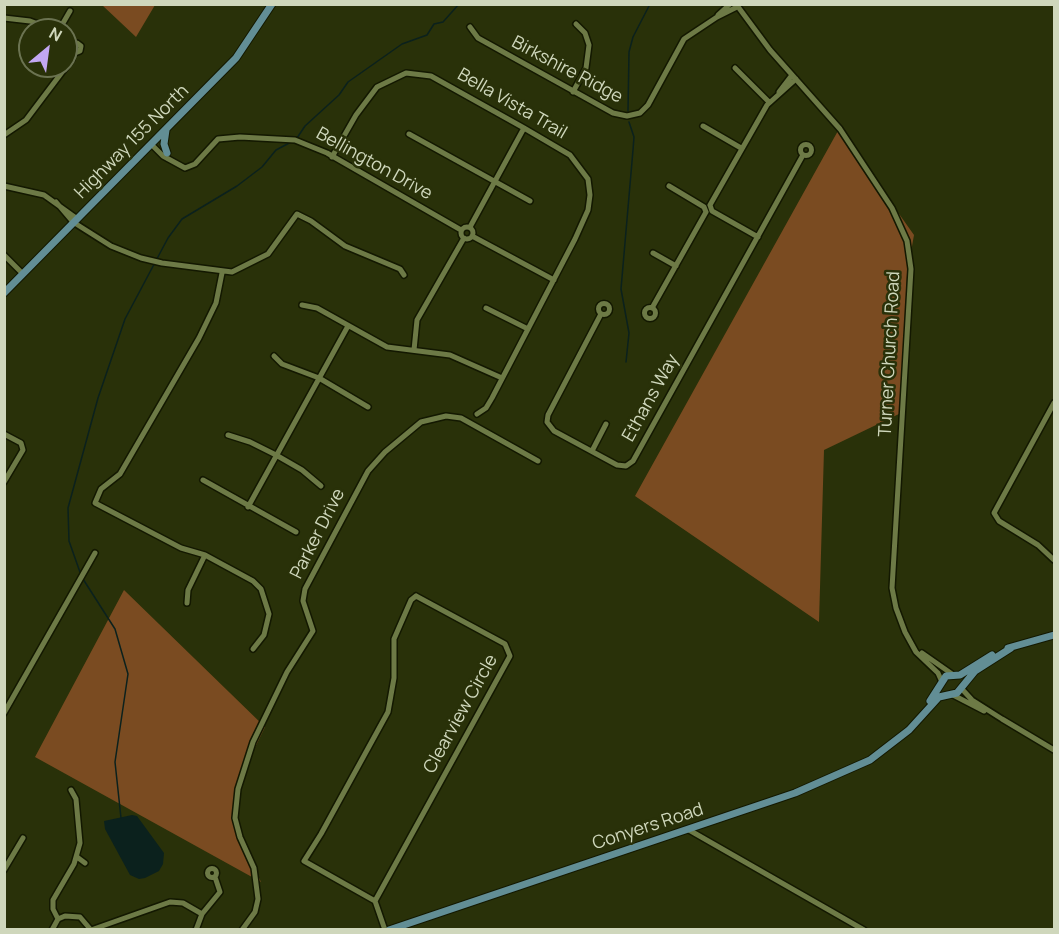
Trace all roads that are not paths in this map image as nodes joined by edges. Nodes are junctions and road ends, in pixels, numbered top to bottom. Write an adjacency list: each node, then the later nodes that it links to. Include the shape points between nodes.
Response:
1 (272, 4): 15 (main road, Highway 155 North, via 236,58)
2 (730, 4): 5 (street, Birkshire Ridge)
3 (737, 6): 5 (street, Birkshire Ridge); 10 (street, Turner Church Road)
4 (70, 11): 6 (street)
5 (717, 17): 12 (street, Birkshire Ridge, via 681,43 651,101 640,113 616,115)
6 (66, 18)
7 (576, 24): 12 (street, via 589,45 586,68)
8 (470, 27): 12 (street, Birkshire Ridge, via 478,38)
9 (735, 68): 13 (street)
10 (794, 77): 13 (street); 73 (street, Turner Church Road, via 840,129 902,225 908,249 911,269 892,588 898,617)
11 (57, 78): 18 (street, via 24,122)
12 (573, 92)
13 (769, 102): 20 (street)
14 (703, 126): 20 (street)
15 (166, 128): 19 (main road, Highway 155 North); 21 (main road, via 163,139)
16 (524, 128): 23 (street, Bella Vista Trail, via 432,76 406,73 377,87 356,114); 25 (street); 42 (street, Bella Vista Trail, via 570,155 588,179 588,210)
17 (410, 134): 25 (street)
18 (4, 135)
19 (152, 142): 21 (street); 24 (street, via 163,156); 30 (main road, Highway 155 North)
20 (741, 148): 29 (street)
21 (167, 153): 24 (street)
22 (803, 155): 34 (street, Ethans Way)
23 (332, 157): 24 (street, Bellington Drive, via 294,140 240,136 218,139 190,167); 32 (street, Bellington Drive)
24 (175, 162)
25 (496, 182): 28 (street); 31 (street)
26 (4, 186): 30 (street, via 41,194)
27 (669, 186): 29 (street)
28 (530, 201)
29 (708, 209): 34 (street); 38 (street)
30 (75, 220): 39 (street, via 128,254); 40 (main road, Highway 155 North)
31 (470, 227): 32 (street); 33 (street)
32 (461, 230): 35 (street)
33 (472, 236): 35 (street); 42 (street)
34 (758, 237): 60 (street, Ethans Way, via 632,462 619,465)
35 (464, 238): 50 (street, via 417,320)
36 (653, 253): 38 (street)
37 (4, 255): 40 (street)
38 (676, 266): 46 (street)
39 (222, 273): 41 (street, via 268,254 297,214 345,246 400,269); 69 (street, via 211,316 120,474 101,489 94,503 181,548)
40 (23, 274): 43 (main road, Highway 155 North)
41 (404, 275)
42 (554, 280): 49 (street, Bella Vista Trail)
43 (4, 293)
44 (302, 305): 48 (street, via 316,308)
45 (486, 308): 49 (street)
46 (652, 308)
47 (601, 314): 60 (street, Ethans Way, via 547,418 551,429)
48 (348, 326): 50 (street, via 387,347); 52 (street)
49 (528, 329): 53 (street, Bella Vista Trail)
50 (414, 350): 53 (street, via 450,355)
51 (274, 356): 52 (street, via 282,364)
52 (320, 378): 55 (street); 61 (street)
53 (502, 378): 56 (street, Bella Vista Trail, via 486,408)
54 (1054, 403): 70 (street, via 994,513 999,521)
55 (368, 407)
56 (477, 414)
57 (606, 424): 60 (street)
58 (4, 434): 64 (street, via 21,443 23,450)
59 (228, 435): 61 (street)
60 (592, 451)
61 (276, 455): 65 (street); 66 (street)
62 (538, 461): 99 (street, Parker Drive, via 461,418 446,416 421,423 368,471 305,589 303,601 313,631 254,742 238,789 235,818 254,868 258,899 255,912)
63 (203, 480): 66 (street)
64 (4, 482)
65 (321, 486)
66 (248, 507): 67 (street)
67 (296, 532)
68 (95, 554): 80 (street)
69 (205, 555): 71 (street, via 188,590); 75 (street, via 261,589 269,622)
70 (1054, 560)
71 (187, 603)
72 (1054, 635): 74 (main road)
73 (916, 648): 76 (street, Turner Church Road); 77 (street, Turner Church Road)
74 (1011, 648): 76 (main road); 78 (main road, via 981,667)
75 (253, 649)
76 (955, 675): 77 (main road, Conyers Road); 78 (main road)
77 (942, 683): 79 (main road); 83 (main road, Conyers Road)
78 (962, 687): 79 (main road, Conyers Road); 82 (street, via 972,699)
79 (950, 694): 82 (street); 83 (main road, Conyers Road, via 937,699)
80 (6, 706): 81 (street)
81 (4, 713)
82 (1002, 719): 84 (street)
83 (907, 731): 86 (main road, Conyers Road, via 870,760 795,793)
84 (1054, 750)
85 (71, 790): 88 (street, via 76,799 80,843)
86 (689, 830): 95 (main road, Conyers Road); 102 (street)
87 (23, 838): 90 (street)
88 (77, 857): 89 (street); 94 (street, via 53,900)
89 (85, 862)
90 (4, 870)
91 (216, 877): 93 (street, via 220,892)
92 (375, 902): 92 (street, Clearview Circle, via 304,861 388,712 394,678 394,639 416,596 505,644 510,656); 100 (street)
93 (202, 914): 97 (street, via 183,903 170,902); 98 (street)
94 (58, 919): 96 (street); 97 (street, via 77,916)
95 (409, 922): 100 (main road, Conyers Road); 101 (street)
96 (52, 930)
97 (91, 930)
98 (196, 930)
99 (242, 930)
100 (387, 930)
101 (405, 930)
102 (864, 930)

